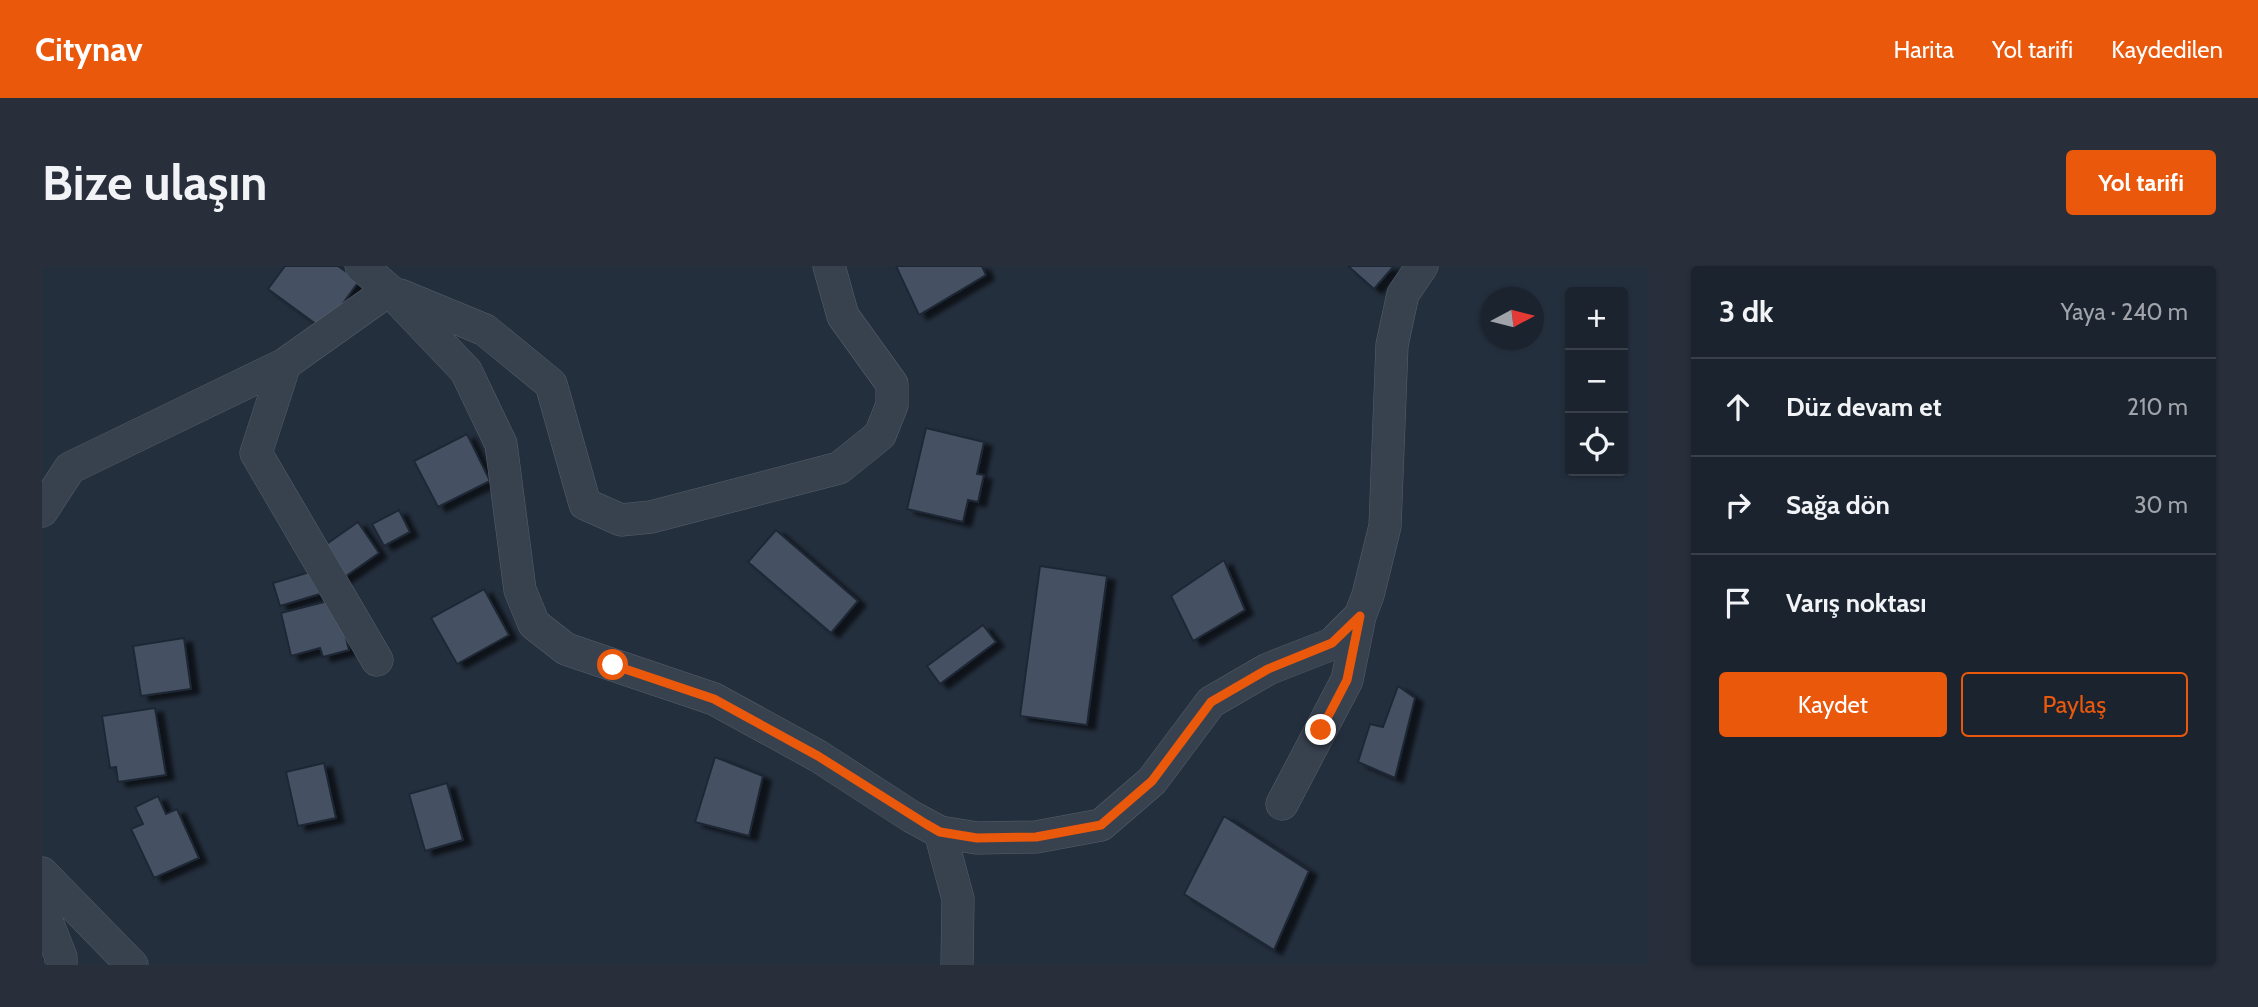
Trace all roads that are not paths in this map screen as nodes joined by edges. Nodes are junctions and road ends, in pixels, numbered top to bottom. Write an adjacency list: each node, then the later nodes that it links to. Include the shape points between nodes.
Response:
1 (361, 266): 4 (street)
2 (829, 266): 4 (street, via 843,316 892,384 892,405 880,435 839,468 651,517 621,520 585,504 551,384 485,330)
3 (1422, 266): 7 (street, via 1404,293 1392,345 1385,526)
4 (389, 290): 5 (street); 10 (street, via 466,371 501,444 520,590 534,624 566,649 714,699 818,756)
5 (285, 364): 6 (street, via 70,468); 8 (street, via 256,453)
6 (42, 511)
7 (1360, 616): 9 (street, via 1347,680); 10 (street, via 1332,643 1268,669 1211,702 1152,781 1101,825 1036,837 977,838)
8 (377, 660)
9 (1282, 804)
10 (940, 832): 15 (street, via 958,899)
11 (42, 873): 14 (street)
12 (42, 909): 13 (street)
13 (61, 965)
14 (132, 965)
15 (957, 965)

